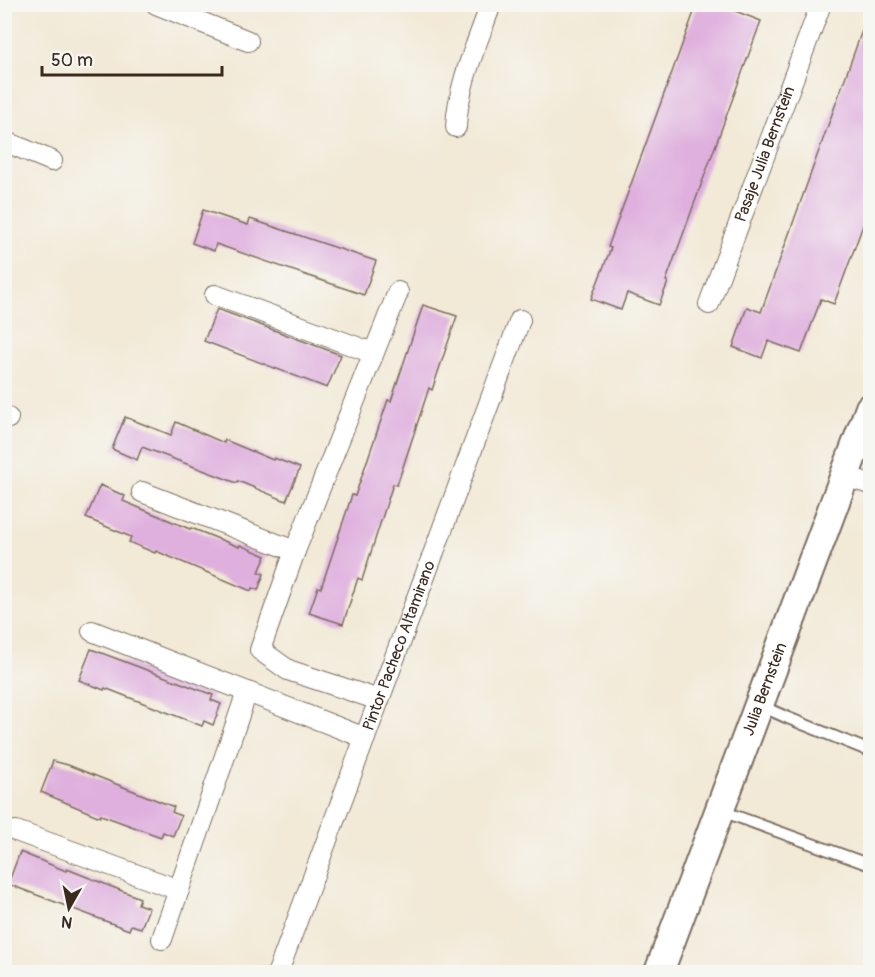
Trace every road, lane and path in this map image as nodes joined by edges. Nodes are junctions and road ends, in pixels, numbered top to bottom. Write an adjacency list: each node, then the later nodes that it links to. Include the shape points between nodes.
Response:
1 (156, 4): 4 (street)
2 (491, 4): 5 (street, via 462,89)
3 (820, 4): 10 (street, Pasaje Julia Bernstein)
4 (248, 41)
5 (456, 127)
6 (4, 141): 7 (street)
7 (52, 161)
8 (398, 292): 12 (street)
9 (215, 295): 12 (street)
10 (709, 304)
11 (520, 320): 19 (street, Pintor Pacheco Altamirano)
12 (374, 353): 16 (street)
13 (870, 408): 14 (street, Julia Bernstein)
14 (858, 480): 20 (street, Julia Bernstein)
15 (142, 492): 16 (street)
16 (295, 551): 19 (street, via 260,650 288,670)
17 (92, 631): 18 (street)
18 (247, 692): 21 (street); 26 (street)
19 (379, 700): 21 (street, Pintor Pacheco Altamirano)
20 (759, 705): 22 (lane); 23 (street, Julia Bernstein)
21 (364, 738): 28 (street, Pintor Pacheco Altamirano)
22 (870, 751)
23 (719, 810): 25 (lane); 29 (street, Julia Bernstein)
24 (16, 831): 26 (street)
25 (870, 865)
26 (179, 890): 27 (street)
27 (162, 939)
28 (278, 972)
29 (659, 972)

